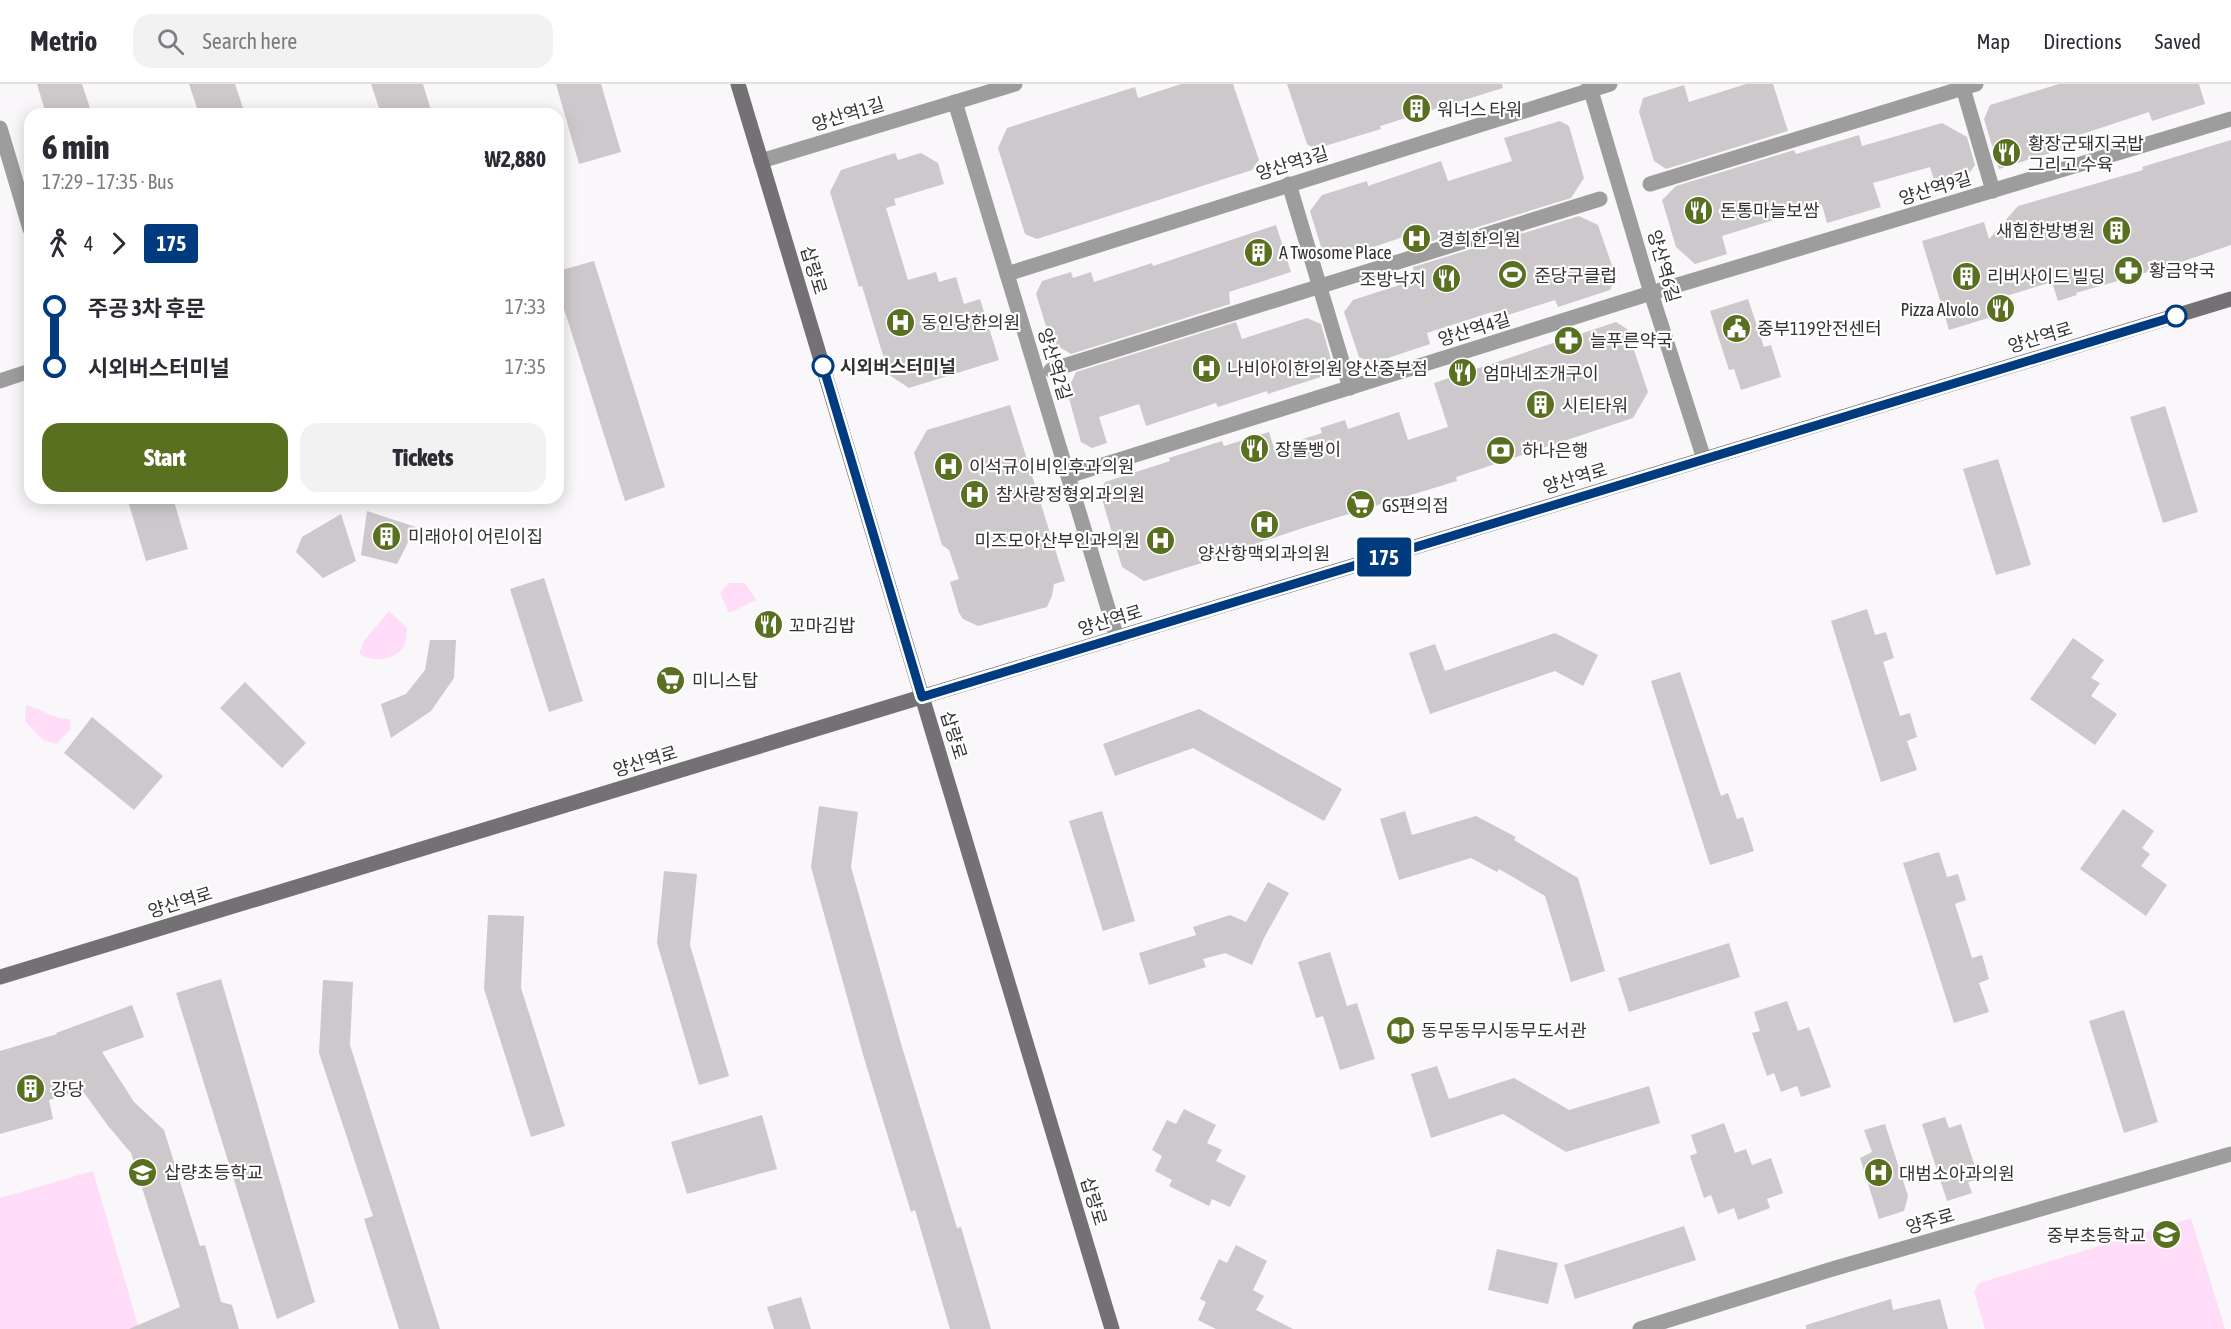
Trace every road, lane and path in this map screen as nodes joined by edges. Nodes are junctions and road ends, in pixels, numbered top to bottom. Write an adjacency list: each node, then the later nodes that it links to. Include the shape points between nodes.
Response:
1 (738, 84): 9 (street, 삽량로)
2 (1015, 84): 6 (street, 양산역1길)
3 (1610, 84): 5 (street, 양산역3길)
4 (1967, 85): 11 (street); 12 (street)
5 (1589, 87): 10 (street, 양산역3길); 17 (street, 양산역6길)
6 (955, 102): 9 (street, 양산역1길); 15 (street, 양산역2길)
7 (2231, 119): 12 (street, 양산역9길)
8 (0, 128): 14 (street)
9 (761, 161): 26 (street, 삽량로)
10 (1289, 184): 15 (street, 양산역3길); 16 (street)
11 (1650, 184)
12 (1993, 191): 17 (street, 양산역9길)
13 (1600, 199): 16 (street)
14 (24, 209)
15 (1007, 274): 24 (street, 양산역2길)
16 (1319, 286): 19 (street); 22 (street)
17 (1651, 293): 22 (street, 양산역4길); 23 (street, 양산역6길)
18 (2231, 299): 23 (street, 양산역로)
19 (1051, 370)
20 (24, 373): 21 (street)
21 (0, 381)
22 (1350, 388): 24 (street, 양산역4길)
23 (1704, 459): 25 (street, 양산역로)
24 (1068, 476): 25 (street, 양산역2길)
25 (1117, 638): 26 (street, 양산역로)
26 (922, 697): 27 (street, 양산역로); 29 (street, 삽량로)
27 (0, 977)
28 (2231, 1154): 30 (street, 양주로)
29 (1112, 1329)
30 (1640, 1329)

